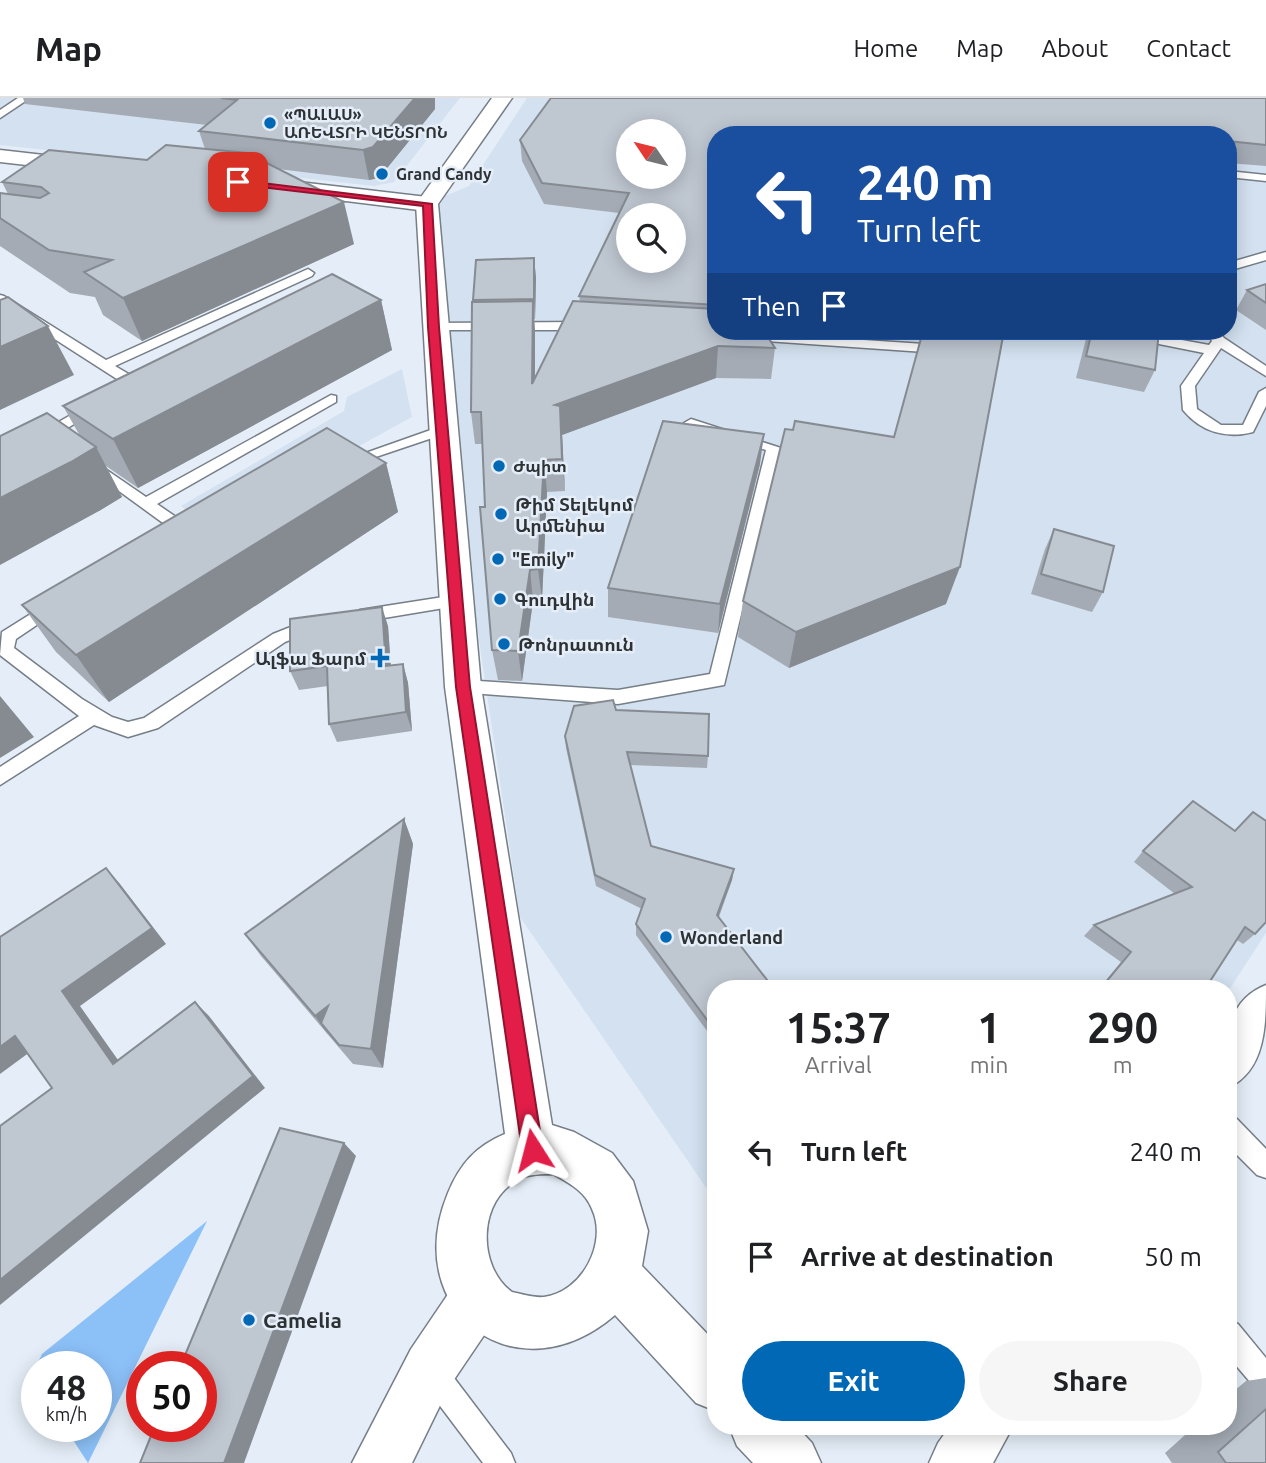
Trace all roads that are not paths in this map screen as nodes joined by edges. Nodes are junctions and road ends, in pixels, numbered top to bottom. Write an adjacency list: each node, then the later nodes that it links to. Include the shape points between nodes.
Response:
1 (25, 98): 3 (lane)
2 (502, 98): 9 (main road)
3 (0, 114)
4 (0, 156): 5 (main road)
5 (105, 168)
6 (1237, 175): 7 (lane)
7 (1266, 178)
8 (251, 184): 9 (main road)
9 (427, 204): 14 (main road)
10 (1266, 256): 11 (lane)
11 (1237, 264)
12 (308, 274): 19 (lane)
13 (0, 299): 19 (lane)
14 (433, 327): 15 (lane); 24 (main road)
15 (607, 327)
16 (805, 340): 18 (lane)
17 (1214, 341): 20 (lane); 21 (lane, via 1188,386 1190,410 1209,427 1229,433 1248,429)
18 (939, 349)
19 (105, 365): 26 (lane, via 127,379 128,386 53,431 56,441)
20 (1266, 372)
21 (1266, 392)
22 (331, 399): 26 (lane)
23 (691, 422): 30 (lane, via 775,448 718,680 618,697)
24 (442, 430): 25 (lane); 29 (main road)
25 (328, 471)
26 (145, 504): 27 (lane, via 170,521 172,530 155,546)
27 (187, 538)
28 (68, 597): 31 (lane, via 21,625 8,636 5,650)
29 (456, 601): 30 (main road); 31 (lane, via 310,624 279,638 135,730)
30 (463, 687): 36 (main road)
31 (94, 715): 32 (lane)
32 (0, 777)
33 (1266, 1006): 34 (main road)
34 (1237, 1051)
35 (1237, 1137): 37 (lane)
36 (533, 1150): 38 (main road, via 557,1149 580,1157 600,1172 615,1193 622,1219 622,1247); 39 (main road, via 509,1158 488,1173 467,1207 461,1247 465,1274)
37 (1266, 1166)
38 (613, 1274): 39 (main road, via 598,1298 576,1315 549,1325 523,1325 498,1315); 42 (main road)
39 (478, 1297): 41 (main road)
40 (1237, 1345): 43 (lane)
41 (430, 1368): 46 (main road); 47 (lane)
42 (707, 1373)
43 (1266, 1379)
44 (766, 1435): 48 (main road)
45 (978, 1435): 49 (main road)
46 (381, 1463)
47 (501, 1463)
48 (792, 1463)
49 (958, 1463)

